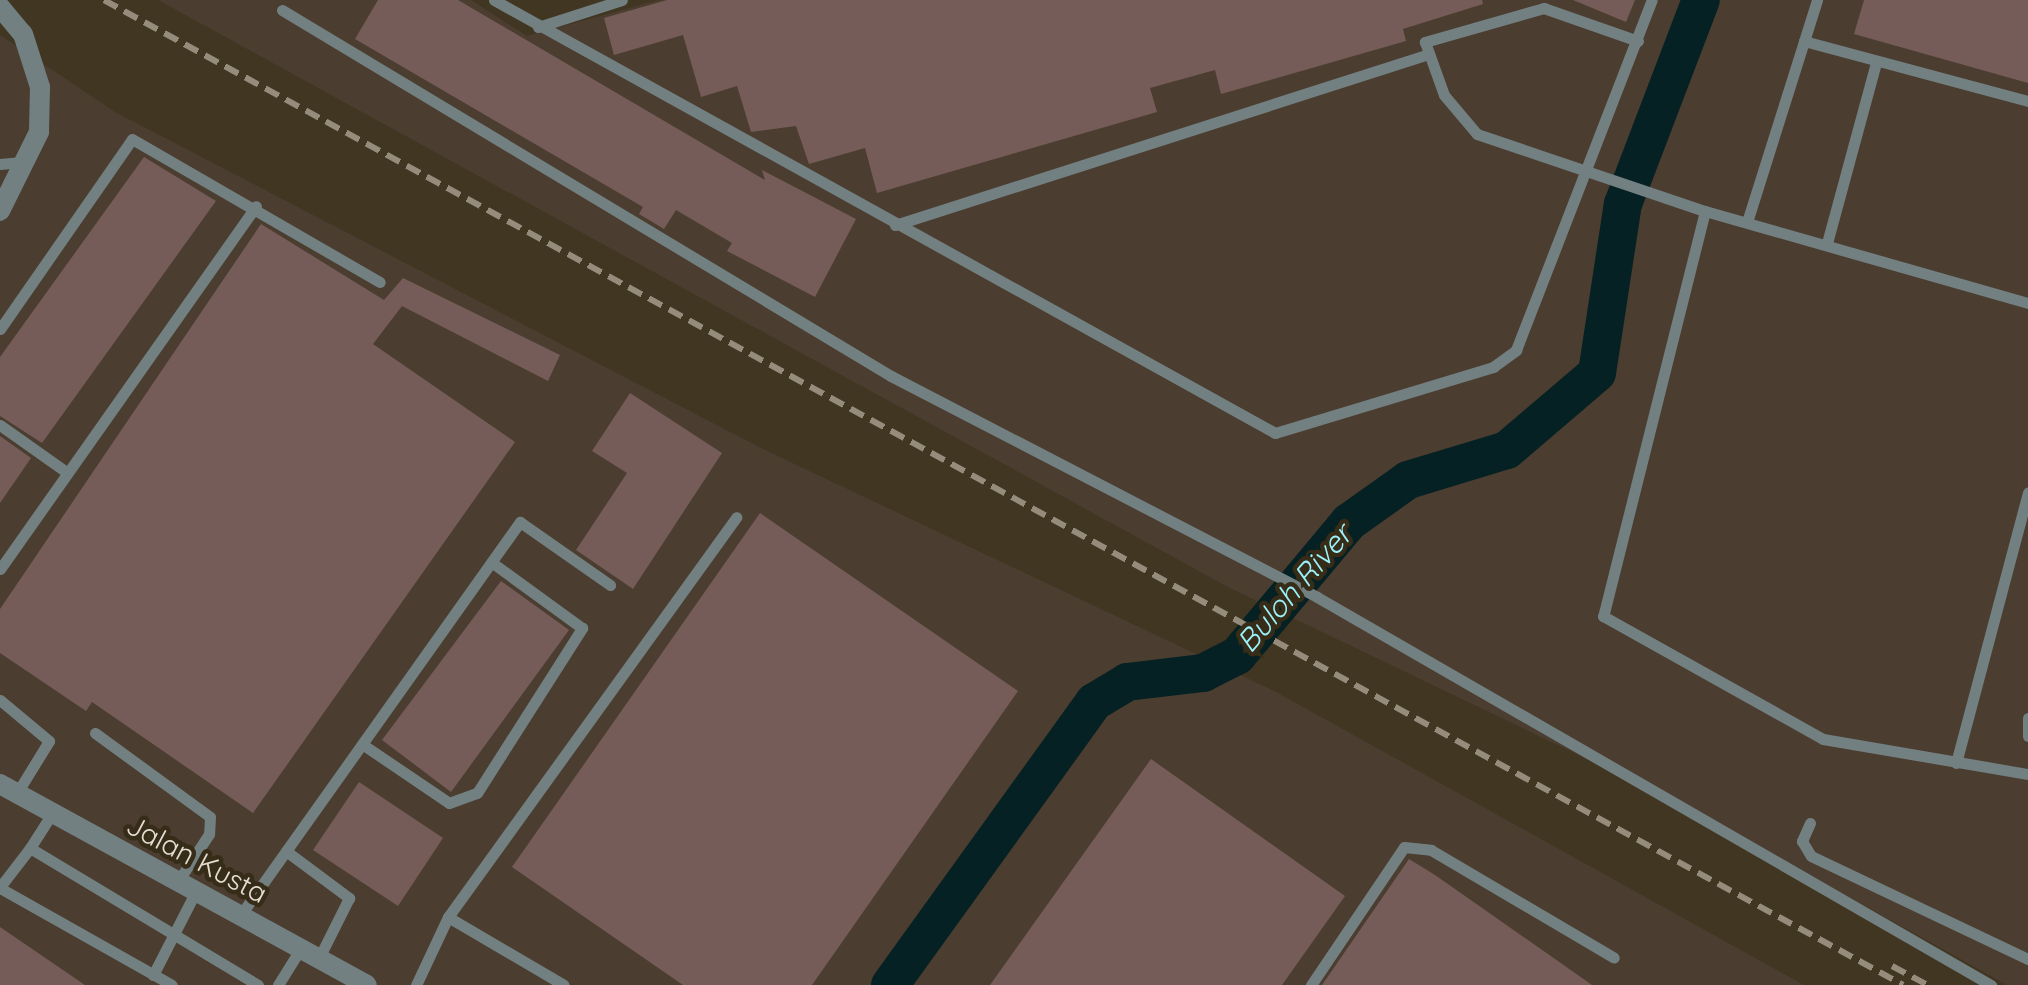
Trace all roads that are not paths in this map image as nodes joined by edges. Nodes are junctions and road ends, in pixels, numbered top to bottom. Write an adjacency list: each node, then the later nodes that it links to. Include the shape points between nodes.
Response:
1 (494, 0): 7 (lane)
2 (622, 0): 7 (lane)
3 (1652, 0): 9 (lane)
4 (1817, 0): 8 (lane)
5 (0, 7): 13 (street, via 24,34 40,87 39,132)
6 (282, 10): 61 (lane, via 891,376 1317,598)
7 (538, 27): 21 (lane)
8 (1804, 40): 11 (lane); 20 (lane)
9 (1638, 41): 10 (lane, via 1544,8 1425,42); 15 (lane)
10 (1429, 54): 15 (lane, via 1444,95 1477,134); 21 (lane)
11 (1876, 63): 12 (lane); 22 (lane)
12 (2028, 101)
13 (25, 162): 14 (lane); 16 (street); 18 (street)
14 (0, 164)
15 (1594, 172): 19 (lane); 21 (lane, via 1516,350 1493,367 1275,433)
16 (0, 188)
17 (256, 206): 23 (lane); 25 (lane, via 132,140); 27 (lane)
18 (0, 211)
19 (1706, 211): 20 (lane); 38 (lane, via 1603,616 1823,739)
20 (1746, 222): 22 (lane)
21 (895, 226)
22 (1827, 243): 24 (lane)
23 (380, 282)
24 (2028, 302)
25 (0, 329)
26 (0, 425): 27 (lane)
27 (65, 471): 31 (lane)
28 (2028, 492): 38 (lane)
29 (736, 518): 48 (lane)
30 (491, 562): 32 (lane, via 520,522); 37 (lane); 37 (lane, via 582,628 477,792 449,803)
31 (0, 569)
32 (610, 585)
33 (0, 700): 40 (lane, via 49,741)
34 (2028, 718): 36 (lane)
35 (95, 733): 45 (lane, via 210,817 210,834)
36 (2028, 736)
37 (362, 744): 44 (lane)
38 (1956, 763): 39 (lane)
39 (2028, 774)
40 (9, 788): 41 (street, Jalan Kusta)
41 (53, 812): 43 (lane); 45 (street, Jalan Kusta)
42 (1810, 823): 52 (lane, via 1802,841 1810,856)
43 (30, 848): 46 (lane); 49 (lane)
44 (286, 851): 47 (lane); 50 (lane, via 349,898)
45 (188, 884): 47 (street, Jalan Kusta); 49 (lane)
46 (0, 887): 53 (lane)
47 (242, 913): 50 (street, Jalan Kusta)
48 (448, 918): 58 (lane); 59 (lane)
49 (171, 935): 53 (lane); 55 (lane)
50 (310, 953): 56 (lane); 57 (street, Jalan Kusta)
51 (1614, 958): 60 (lane, via 1431,850 1404,847)
52 (2028, 959)
53 (153, 974): 54 (lane)
54 (172, 985)
55 (258, 985)
56 (278, 985)
57 (366, 985)
58 (416, 985)
59 (564, 985)
60 (1311, 985)
61 (1991, 985)

